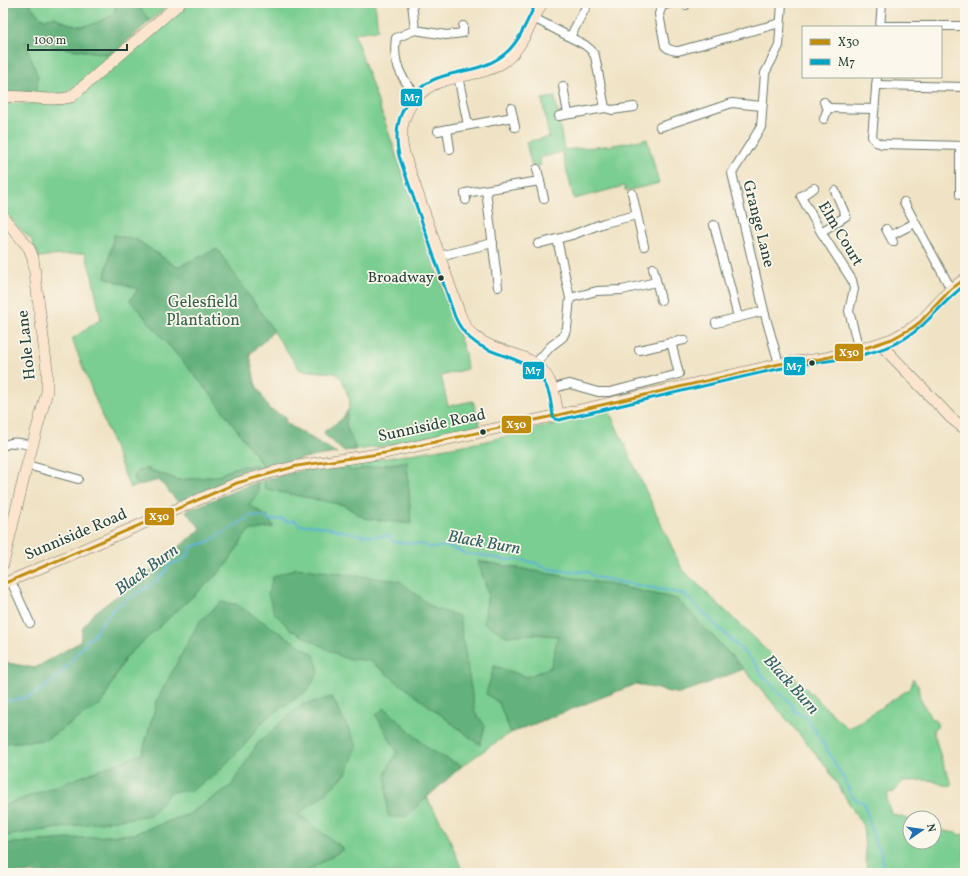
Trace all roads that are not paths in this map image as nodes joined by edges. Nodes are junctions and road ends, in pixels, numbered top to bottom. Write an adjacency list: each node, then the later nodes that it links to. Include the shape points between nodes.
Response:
1 (180, 3): 20 (street, via 71,97)
2 (412, 3): 13 (street)
3 (542, 3): 8 (street)
4 (588, 3): 14 (street)
5 (671, 3): 9 (street, via 662,6 659,14 665,46 674,51)
6 (782, 3): 9 (street, Grange Lane)
7 (882, 3): 11 (street)
8 (534, 18): 14 (street); 15 (street, via 522,40 506,60 493,68)
9 (780, 23): 21 (street, Grange Lane, via 779,46 765,73)
10 (463, 26): 13 (street, via 463,33 446,35)
11 (880, 26): 12 (street)
12 (965, 26)
13 (415, 30): 19 (street, via 396,38 395,46 400,75)
14 (570, 37): 24 (street, via 585,45 595,56)
15 (458, 76): 19 (street, via 433,84); 30 (street)
16 (876, 81): 18 (street); 25 (street)
17 (563, 86): 26 (street)
18 (965, 87)
19 (418, 96): 55 (street, via 411,104 403,122 401,142)
20 (3, 97)
21 (762, 106): 32 (street, via 732,103); 63 (street, Grange Lane, via 761,127 732,173)
22 (634, 107): 24 (street, via 612,110)
23 (511, 108): 28 (street)
24 (605, 108): 26 (street)
25 (874, 109): 29 (street, via 826,105); 33 (street, via 872,137 876,142)
26 (568, 114): 27 (street)
27 (560, 116)
28 (513, 117): 30 (street); 31 (street)
29 (824, 119)
30 (468, 125): 34 (street, via 442,130)
31 (515, 127)
32 (660, 127)
33 (962, 146): 41 (street)
34 (450, 149)
35 (537, 169): 36 (street)
36 (540, 181): 38 (street); 42 (street)
37 (814, 188): 49 (street, Elm Court, via 801,196)
38 (486, 190): 43 (street, via 465,193); 52 (street)
39 (632, 193): 45 (street)
40 (835, 195): 49 (street, via 846,216)
41 (959, 195)
42 (544, 199)
43 (466, 200)
44 (904, 202): 47 (street)
45 (637, 215): 51 (street); 54 (street)
46 (3, 216): 77 (street, Hole Lane, via 31,252 37,286 48,382)
47 (915, 223): 50 (street); 60 (street)
48 (714, 225): 64 (street)
49 (821, 232): 70 (street, Elm Court, via 852,280 854,289 849,311)
50 (890, 236)
51 (557, 239): 53 (street); 61 (street)
52 (493, 243): 55 (street); 59 (street)
53 (538, 244)
54 (644, 246)
55 (439, 256): 71 (street, via 460,315 473,335)
56 (653, 268): 58 (street)
57 (965, 279): 60 (street, Sunniside Road)
58 (656, 282): 61 (street); 62 (street)
59 (498, 288)
60 (951, 288): 68 (street, Sunniside Road, via 916,325 902,335)
61 (570, 298): 71 (street, via 567,328 563,337)
62 (661, 300)
63 (764, 311): 64 (street); 72 (street, Grange Lane)
64 (738, 317): 65 (street)
65 (716, 323)
66 (684, 340): 67 (street)
67 (671, 342): 69 (street); 73 (street, via 678,374 610,392 598,392 570,384)
68 (883, 343): 70 (street, Sunniside Road); 75 (street, via 884,348)
69 (639, 350)
70 (859, 350): 72 (street, Sunniside Road)
71 (535, 364): 73 (street, via 546,375)
72 (779, 364): 74 (street, Sunniside Road)
73 (553, 389): 74 (street)
74 (558, 415): 81 (street, Sunniside Road, via 385,453 314,463 269,473 237,483)
75 (965, 428)
76 (3, 446): 77 (street, via 10,442)
77 (32, 446): 78 (street, Hole Lane)
78 (27, 465): 79 (street); 80 (street, Hole Lane)
79 (78, 479)
80 (3, 564)
81 (7, 582): 82 (street)
82 (30, 623)

